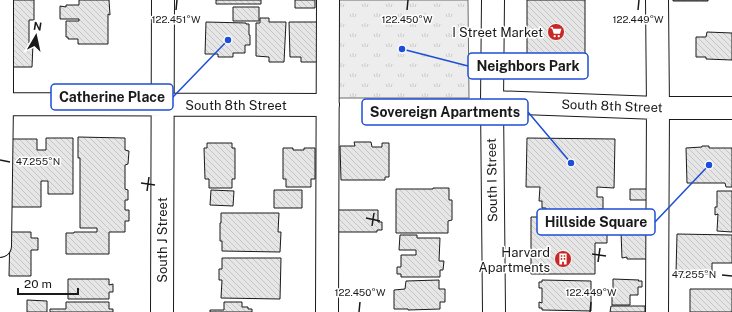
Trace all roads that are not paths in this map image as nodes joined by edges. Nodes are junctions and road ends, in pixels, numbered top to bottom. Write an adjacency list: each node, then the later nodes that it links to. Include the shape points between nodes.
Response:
1 (2, 0): 7 (street)
2 (163, 0): 8 (street, South J Street)
3 (328, 0): 9 (street)
4 (493, 0): 6 (street, South I Street)
5 (657, 0): 10 (street)
6 (492, 102): 10 (street, South 8th Street); 15 (street, South I Street)
7 (1, 104): 8 (street, South 8th Street); 12 (street)
8 (162, 105): 9 (street, South 8th Street); 13 (street, South J Street)
9 (328, 105): 14 (street)
10 (658, 108): 11 (street, South 8th Street); 16 (street)
11 (732, 108)
12 (0, 246)
13 (162, 312)
14 (327, 312)
15 (494, 312)
16 (657, 312)

